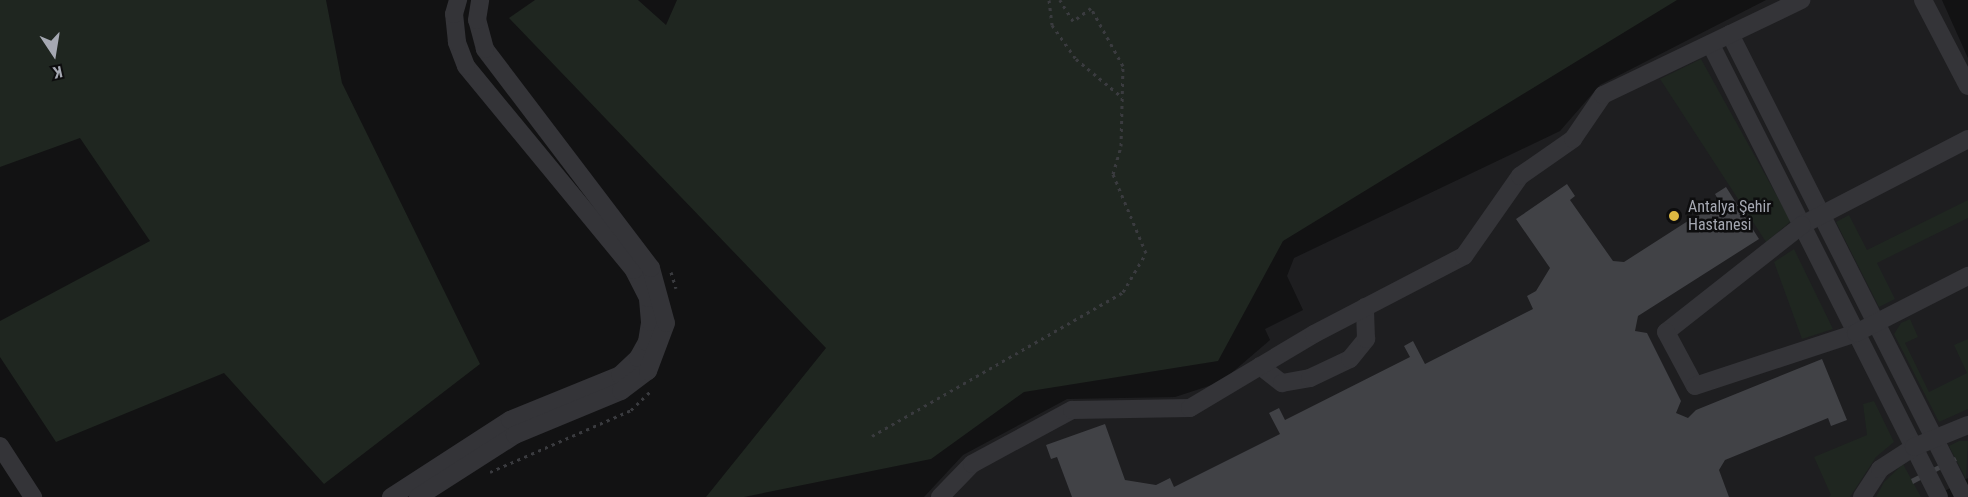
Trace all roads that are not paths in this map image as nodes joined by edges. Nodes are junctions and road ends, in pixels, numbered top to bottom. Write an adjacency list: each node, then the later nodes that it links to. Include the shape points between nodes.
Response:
1 (458, 0): 21 (street, via 454,14 457,42 466,66 634,270 648,298 650,322 647,342 638,358 620,375 510,420)
2 (480, 0): 22 (street, via 477,20 485,49 651,268 666,323 648,371 621,391 515,435)
3 (1801, 0): 5 (street)
4 (1923, 0): 7 (street)
5 (1730, 34): 6 (street); 9 (street)
6 (1711, 45): 10 (street); 12 (street, via 1603,95 1573,139 1520,176 1464,256)
7 (1968, 86)
8 (1968, 139): 9 (street)
9 (1821, 215): 10 (street); 13 (street)
10 (1802, 225): 14 (street); 14 (street, via 1666,332 1695,386)
11 (1968, 276): 13 (street)
12 (1365, 307): 15 (street); 15 (street, via 1366,339 1350,359 1310,378 1282,383)
13 (1876, 323): 14 (street); 17 (street)
14 (1856, 333): 19 (street)
15 (1260, 366): 23 (street, via 1190,408 1072,410 972,464)
16 (1968, 425): 17 (street)
17 (1935, 439): 19 (street); 26 (street)
18 (0, 446): 20 (street)
19 (1914, 447): 24 (street, via 1880,469); 25 (street)
20 (33, 497)
21 (391, 497)
22 (418, 497)
23 (940, 497)
24 (1862, 497)
25 (1939, 497)
26 (1964, 497)

